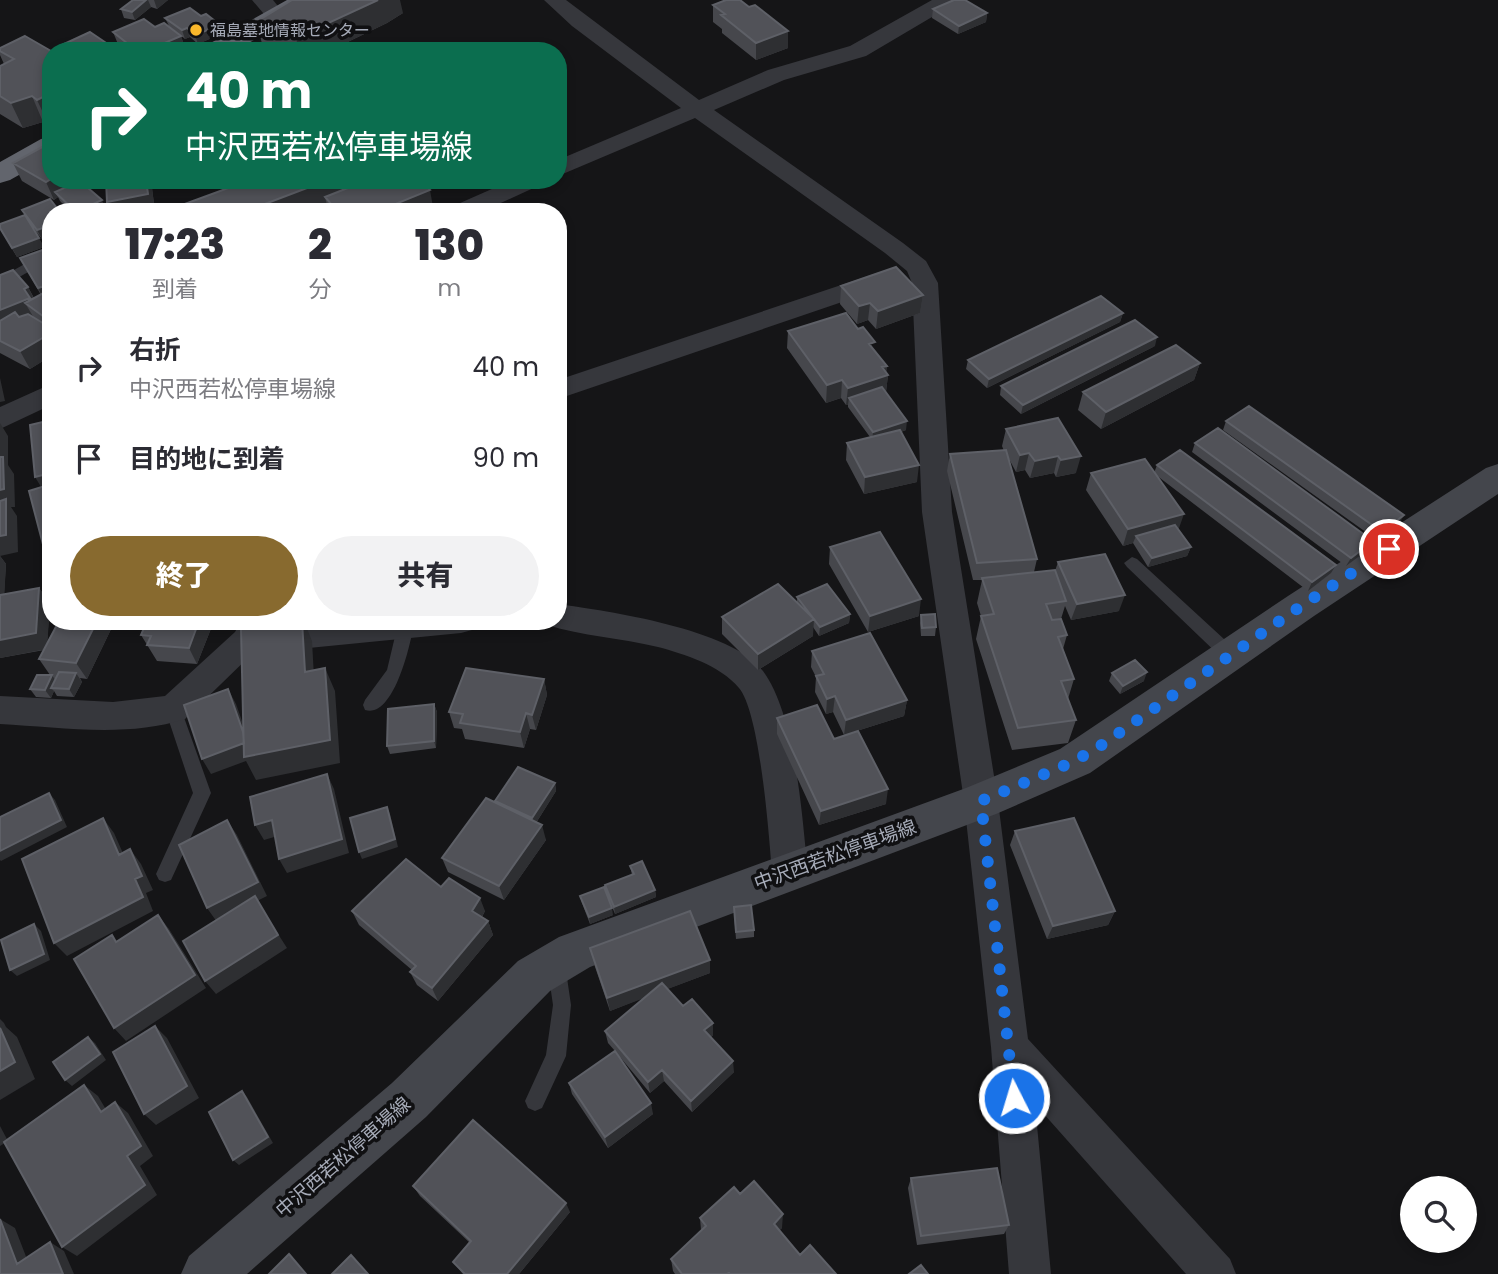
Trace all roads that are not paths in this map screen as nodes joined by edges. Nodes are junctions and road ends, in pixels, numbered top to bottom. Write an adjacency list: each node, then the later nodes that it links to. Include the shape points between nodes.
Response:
1 (305, 0): 4 (highway)
2 (554, 0): 6 (street)
3 (947, 0): 6 (street, via 859,51 776,75)
4 (269, 8): 5 (highway)
5 (227, 42)
6 (696, 108): 8 (street); 13 (street)
7 (42, 150): 9 (highway)
8 (567, 165)
9 (0, 174)
10 (512, 189): 11 (street)
11 (480, 203)
12 (42, 258): 14 (lane)
13 (917, 267): 15 (street); 28 (street, via 925,283 937,512)
14 (0, 284)
15 (567, 387)
16 (42, 398): 17 (street)
17 (0, 419)
18 (1498, 477): 24 (main road, 中沢西若松停車場線)
19 (1132, 563): 24 (lane)
20 (567, 619): 29 (street, via 697,647 751,679 773,749)
21 (302, 630): 23 (street)
22 (405, 630): 25 (lane, via 399,667)
23 (251, 631): 26 (street)
24 (1231, 656): 28 (main road, 中沢西若松停車場線, via 1075,761)
25 (371, 705)
26 (173, 709): 27 (street, via 113,716); 30 (lane, via 202,793)
27 (0, 710)
28 (981, 801): 29 (main road, 中沢西若松停車場線); 32 (street)
29 (790, 872): 31 (main road, 中沢西若松停車場線)
30 (165, 874)
31 (555, 962): 33 (lane, via 562,1005 556,1056); 34 (main road, 中沢西若松停車場線, via 534,976 409,1100)
32 (1010, 1047): 35 (street); 36 (street)
33 (535, 1101)
34 (207, 1274)
35 (1031, 1274)
36 (1214, 1274)

